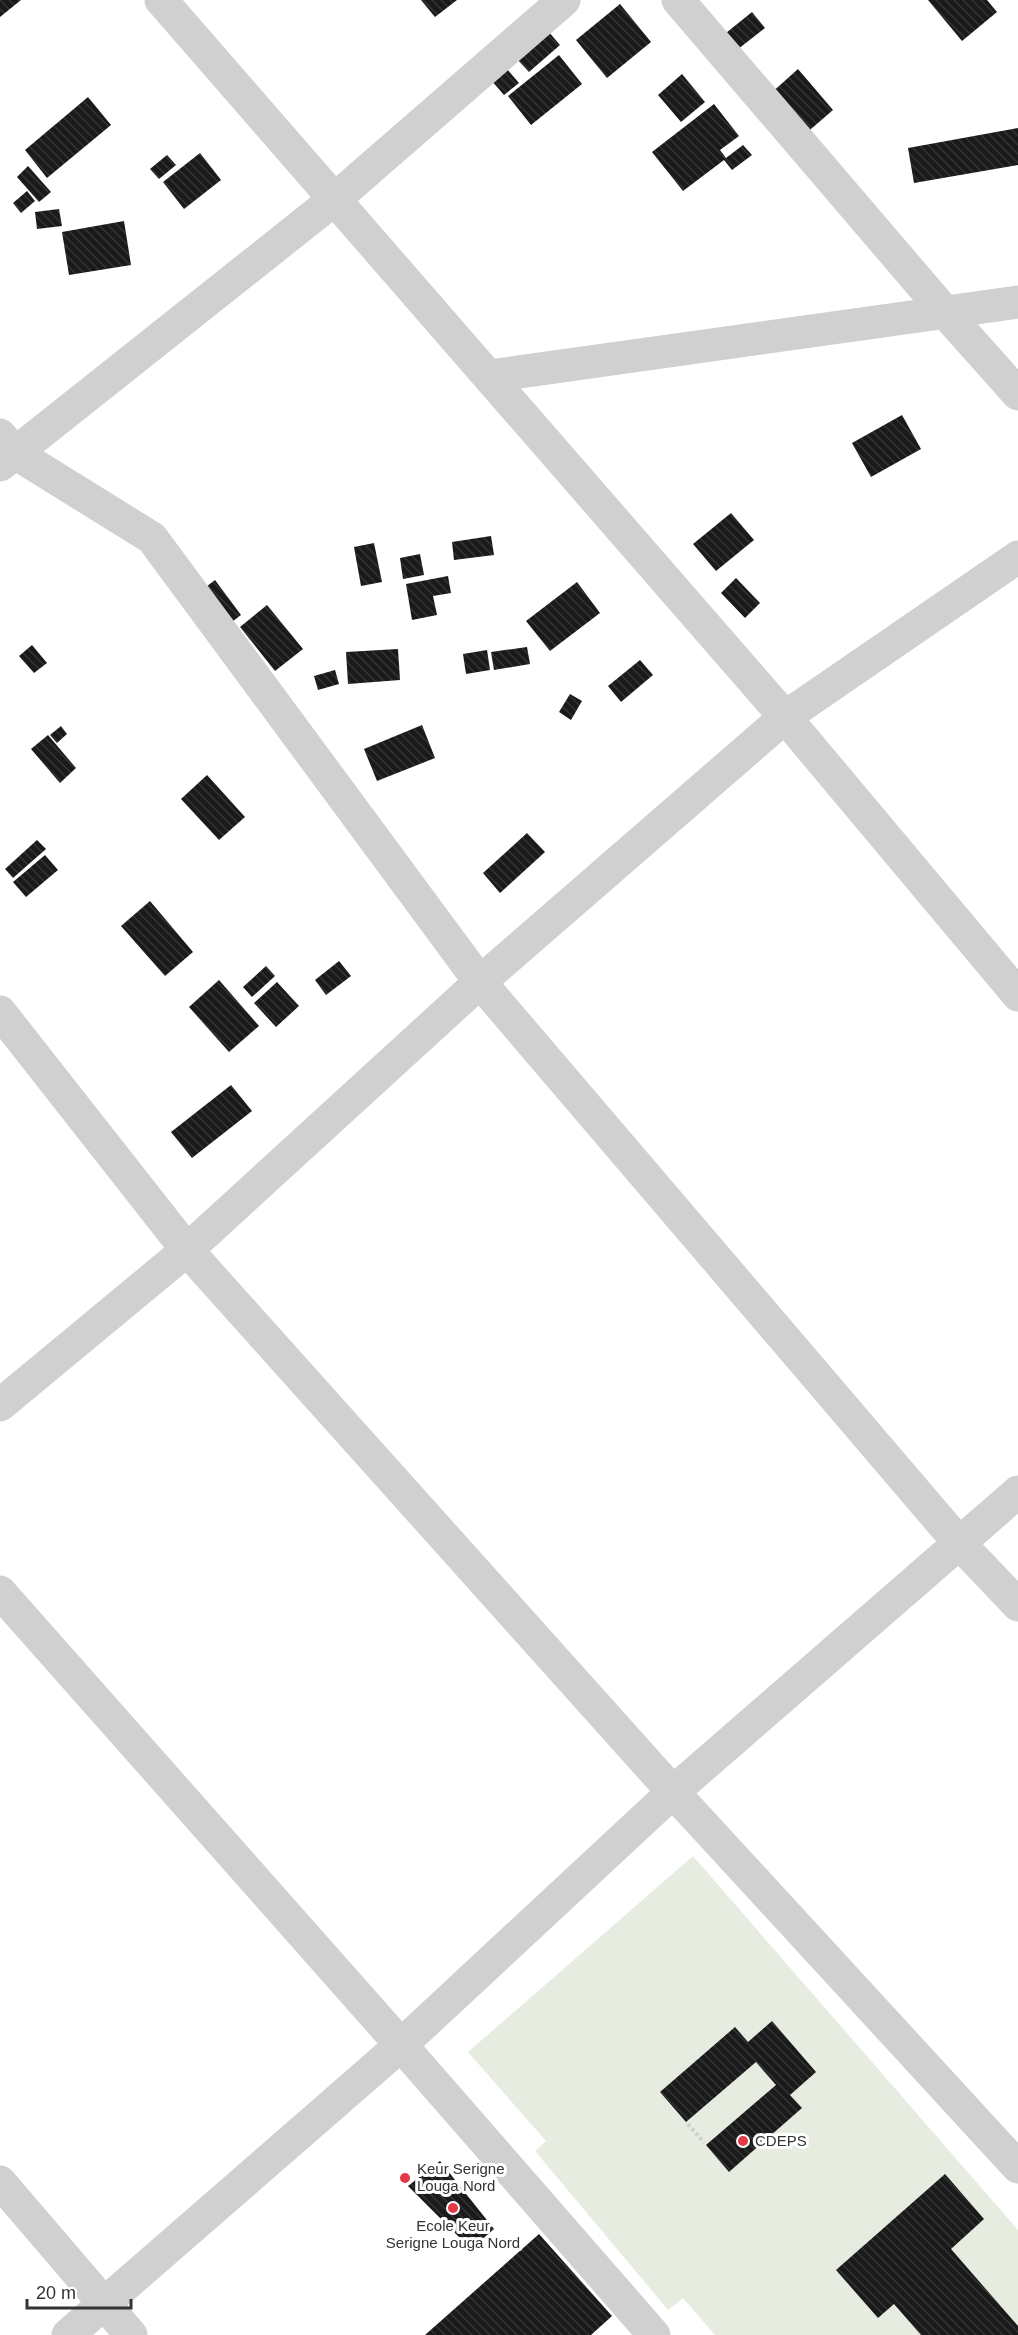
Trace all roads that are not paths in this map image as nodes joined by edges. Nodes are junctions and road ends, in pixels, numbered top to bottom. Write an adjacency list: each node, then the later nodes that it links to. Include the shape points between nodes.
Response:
1 (161, 0): 4 (street)
2 (564, 0): 4 (street)
3 (678, 0): 6 (street)
4 (335, 199): 7 (street); 9 (street)
5 (1018, 302): 6 (street)
6 (944, 311): 7 (street); 8 (street)
7 (490, 376): 11 (street)
8 (1018, 394)
9 (5, 451): 12 (street, via 152,538)
10 (1018, 557): 11 (street)
11 (785, 717): 12 (street); 13 (street)
12 (480, 982): 15 (street); 18 (street)
13 (1018, 995)
14 (0, 1012): 15 (street)
15 (187, 1250): 16 (street); 21 (street)
16 (0, 1405)
17 (1018, 1492): 18 (street)
18 (960, 1544): 20 (street); 21 (street)
19 (0, 1592): 22 (street)
20 (1018, 1605)
21 (673, 1792): 22 (street); 23 (street)
22 (401, 2045): 25 (street); 28 (street)
23 (1018, 2167)
24 (0, 2182): 25 (street)
25 (103, 2303): 26 (street); 27 (street)
26 (68, 2335)
27 (131, 2335)
28 (654, 2335)

